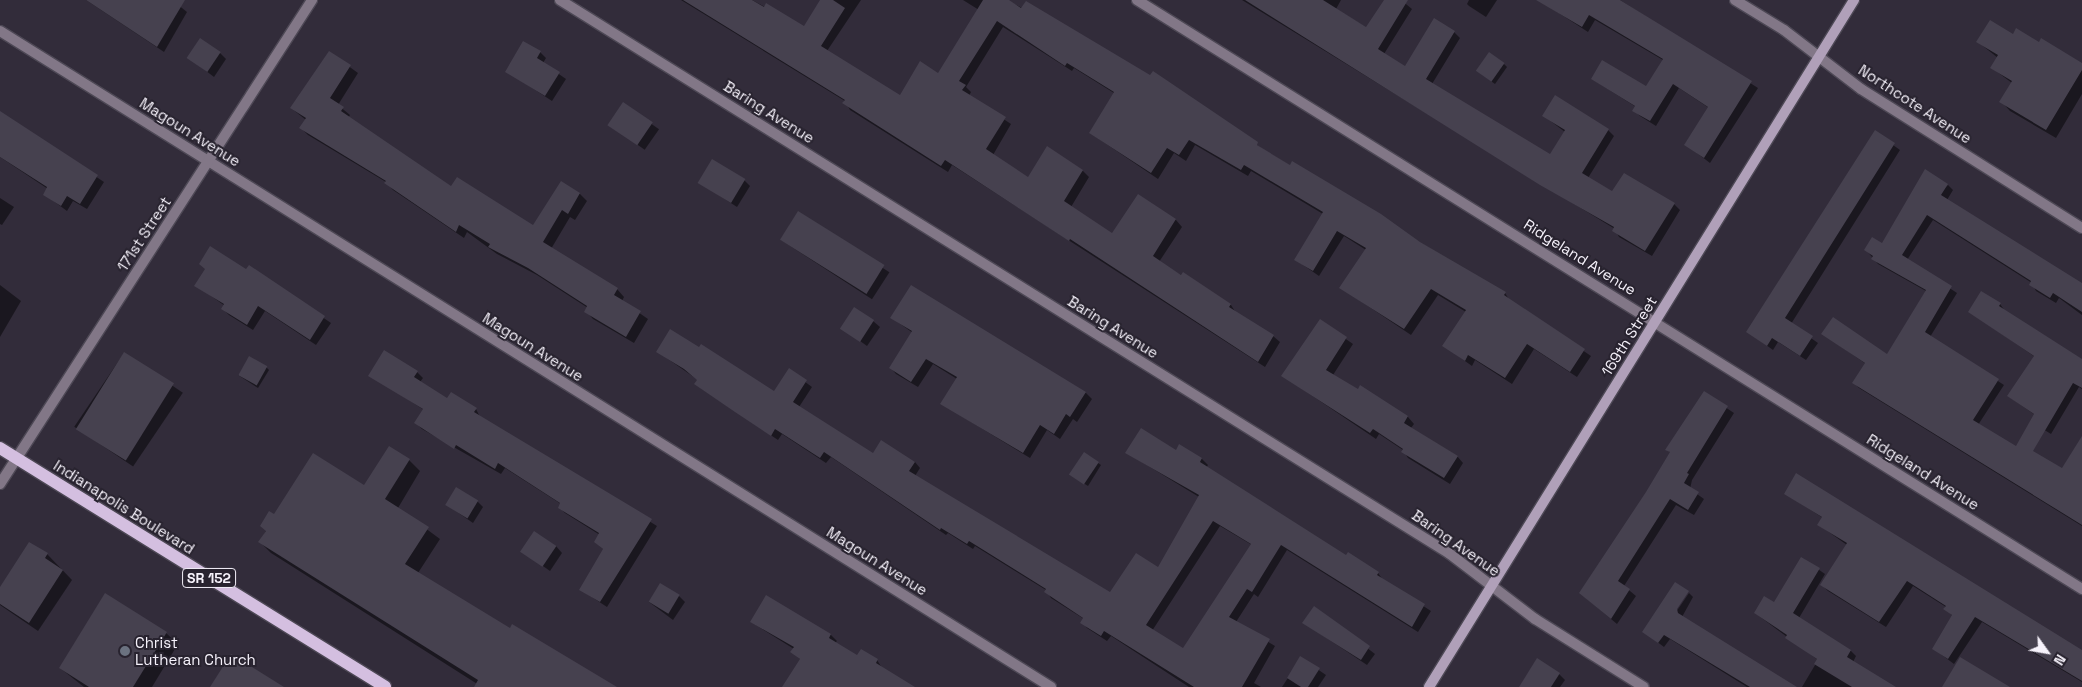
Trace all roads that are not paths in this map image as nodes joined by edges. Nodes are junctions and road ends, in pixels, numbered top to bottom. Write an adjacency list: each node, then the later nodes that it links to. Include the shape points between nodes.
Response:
1 (312, 0): 8 (street, 171st Street)
2 (560, 0): 14 (street, Baring Avenue, via 1450,554)
3 (1137, 0): 10 (street, Ridgeland Avenue)
4 (1735, 0): 7 (street, Northcote Avenue)
5 (1854, 0): 7 (street, 169th Street)
6 (0, 31): 8 (street, Magoun Avenue)
7 (1818, 57): 9 (street, Northcote Avenue, via 1861,89); 10 (street, 169th Street)
8 (209, 162): 12 (street, 171st Street); 17 (street, Magoun Avenue)
9 (2082, 228)
10 (1655, 322): 14 (street, 169th Street); 15 (street, Ridgeland Avenue)
11 (0, 448): 12 (main road, Indianapolis Boulevard / SR 152)
12 (16, 459): 13 (street, 171st Street); 16 (main road, Indianapolis Boulevard / SR 152)
13 (0, 484)
14 (1491, 586): 18 (street, 169th Street); 19 (street, Baring Avenue, via 1535,619)
15 (2082, 589)
16 (385, 687)
17 (1051, 687)
18 (1428, 687)
19 (1644, 687)

